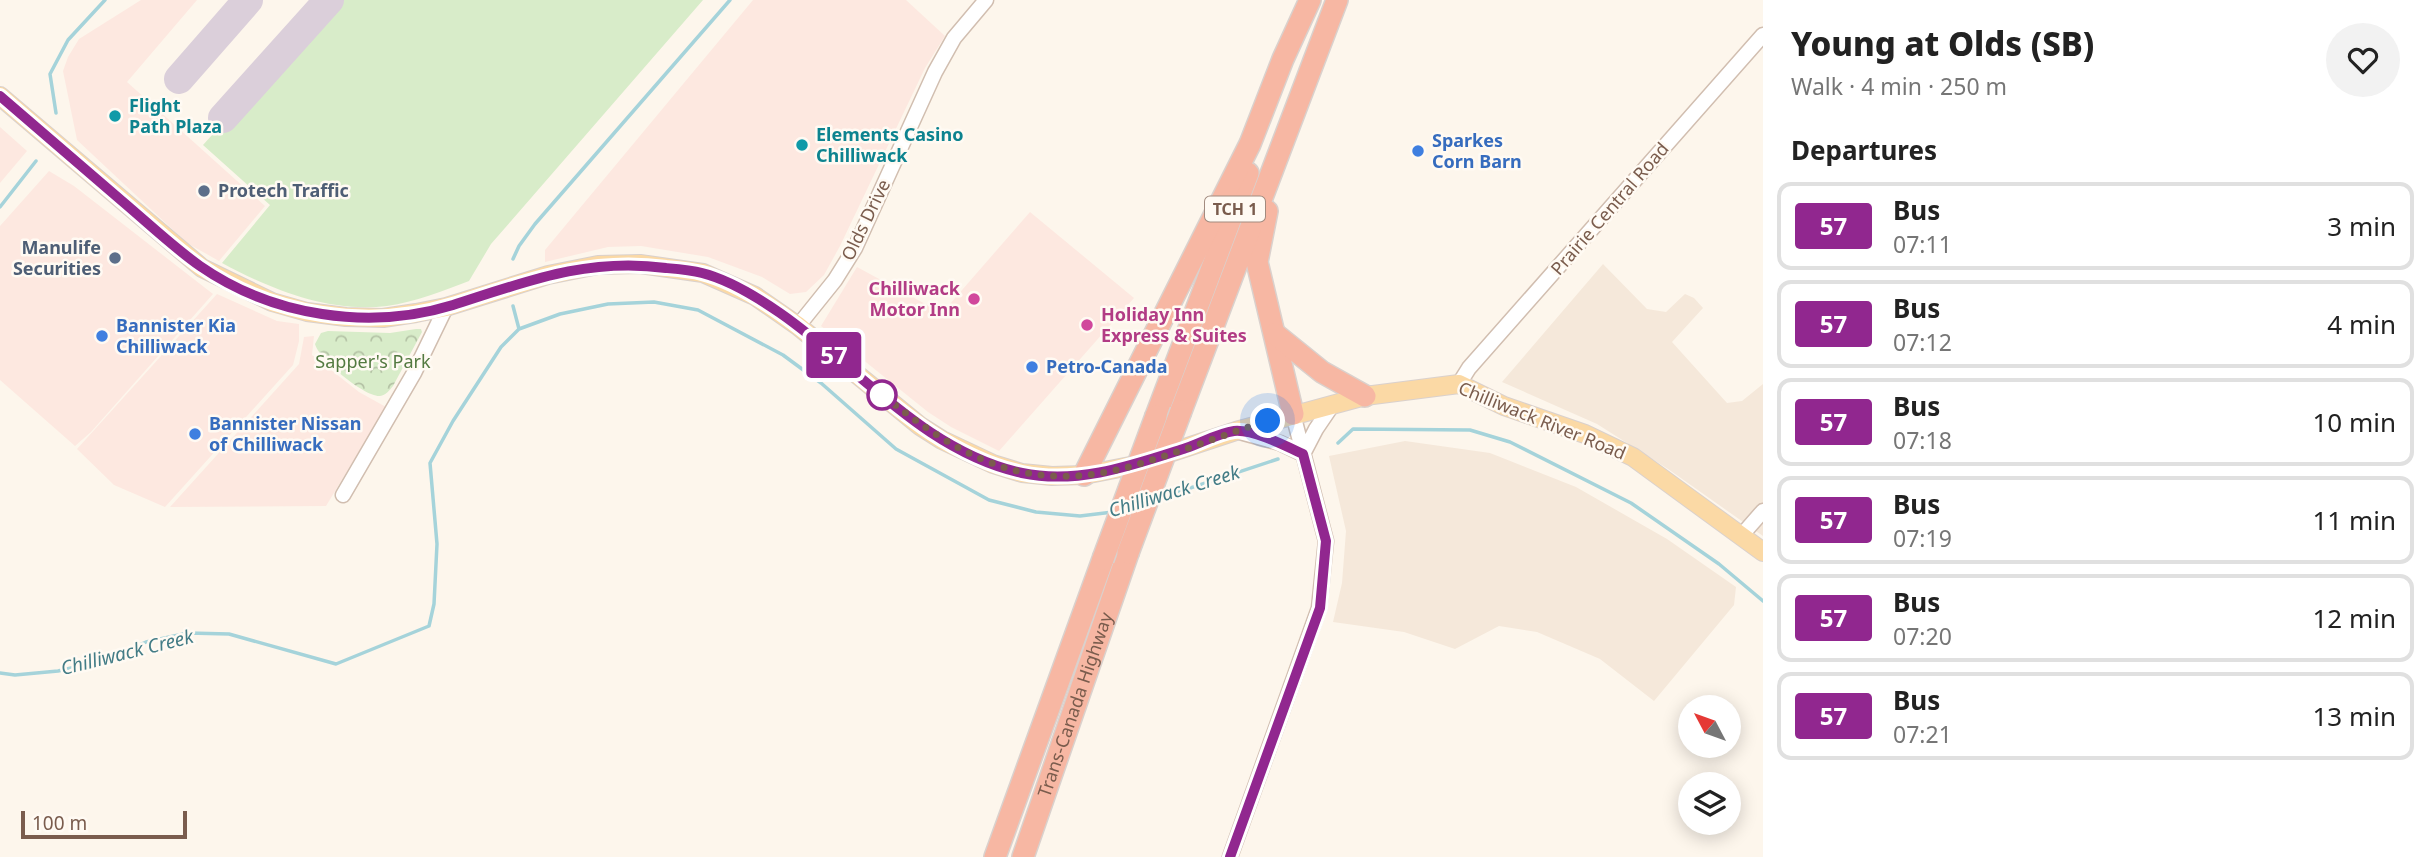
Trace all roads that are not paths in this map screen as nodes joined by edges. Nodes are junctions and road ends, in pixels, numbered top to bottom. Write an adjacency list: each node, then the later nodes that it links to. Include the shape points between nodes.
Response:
1 (986, 0): 7 (street, Olds Drive, via 954,38 935,72 855,248)
2 (1310, 0): 15 (highway, via 1250,144); 20 (highway, Trans-Canada Highway / TCH 1, bridge)
3 (1336, 3): 8 (highway, via 1266,212 1257,262); 21 (highway, Trans-Canada Highway / TCH 1, bridge, via 1128,553)
4 (1763, 35): 9 (street, Prairie Central Road)
5 (0, 96): 6 (main road, Chilliwack River Road, via 202,268 245,290 307,312 346,317 383,317)
6 (446, 307): 7 (main road, Chilliwack River Road, via 548,275 598,265 640,264 703,273 755,296); 16 (street, via 414,373)
7 (798, 326): 15 (main road, Chilliwack River Road, via 920,426 970,454 1022,473)
8 (1275, 334): 10 (highway, via 1321,372); 12 (highway)
9 (1459, 384): 10 (main road, Chilliwack River Road); 18 (main road, Chilliwack River Road, via 1633,457)
10 (1366, 396): 11 (main road, Chilliwack River Road)
11 (1333, 404): 12 (main road, Chilliwack River Road); 14 (street)
12 (1293, 414): 13 (main road, Chilliwack River Road); 14 (street)
13 (1236, 431): 14 (street); 15 (main road, Chilliwack River Road, via 1130,466)
14 (1303, 454): 22 (street, via 1326,541 1320,608)
15 (1084, 475)
16 (343, 495)
17 (1763, 511): 18 (street)
18 (1741, 536): 19 (main road, Chilliwack River Road)
19 (1763, 552)
20 (995, 857)
21 (1023, 857)
22 (1230, 857)

